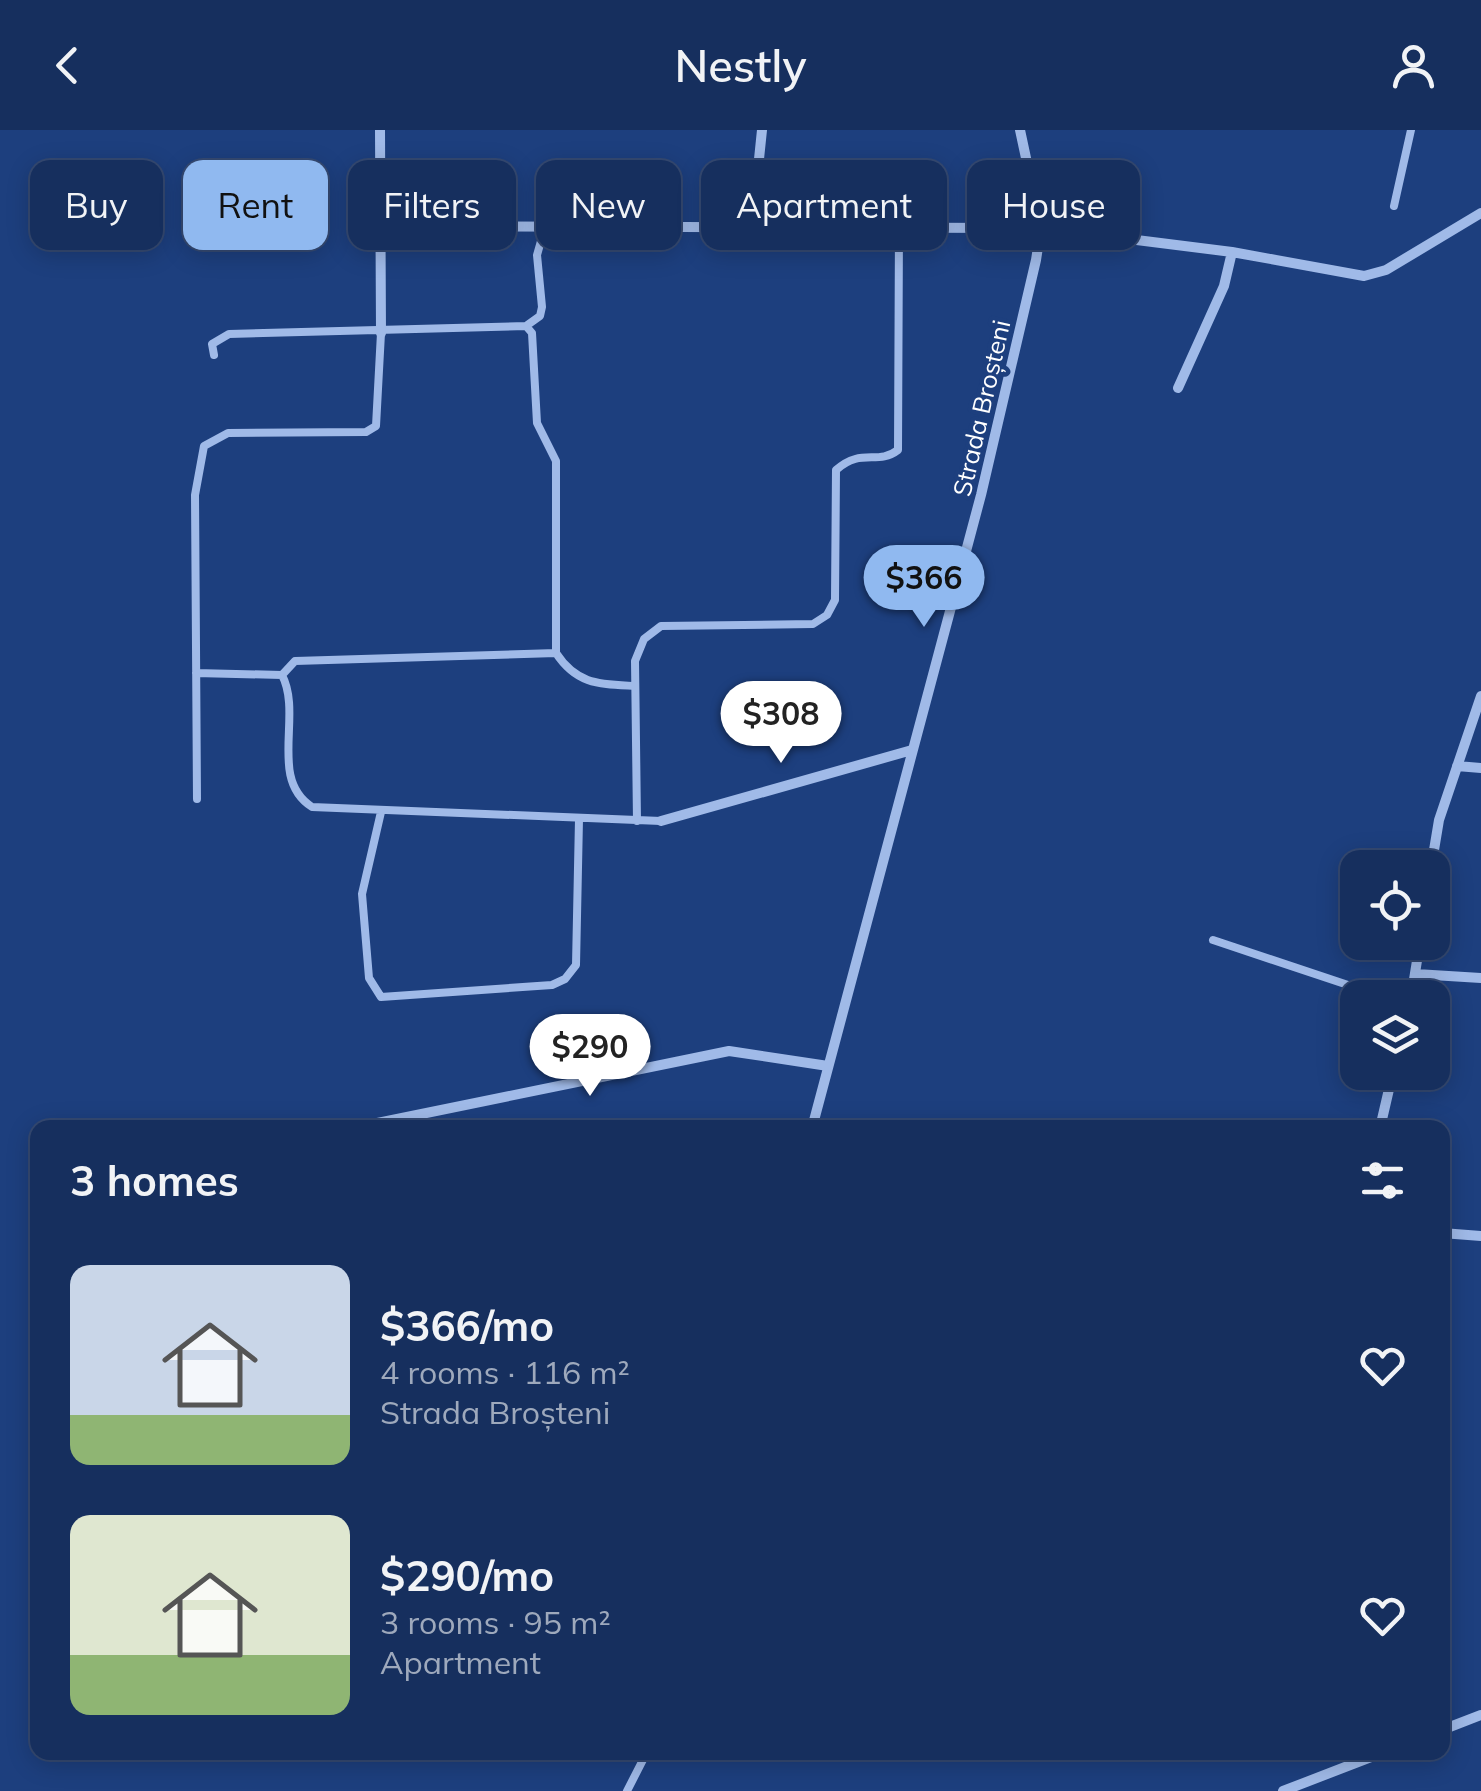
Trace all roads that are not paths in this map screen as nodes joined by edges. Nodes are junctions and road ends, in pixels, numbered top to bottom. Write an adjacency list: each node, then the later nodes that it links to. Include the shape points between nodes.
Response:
1 (380, 130): 5 (street)
2 (762, 130): 6 (street)
3 (1020, 130): 7 (street, Strada Broșteni)
4 (1411, 130): 8 (lane)
5 (381, 160)
6 (759, 160)
7 (1025, 160)
8 (1394, 206)
9 (1479, 215): 15 (street, via 1386,270 1364,276)
10 (1140, 241): 15 (street)
11 (382, 250): 17 (street)
12 (538, 250): 16 (lane, via 542,307)
13 (899, 250): 23 (lane, via 898,450 885,458 857,456 836,470 835,600 827,614 813,624 661,626 644,639 635,662)
14 (1032, 250): 25 (street, Strada Broșteni, via 980,495)
15 (1232, 252): 19 (street, via 1224,286)
16 (526, 326): 17 (lane); 20 (lane, via 532,333 537,423 556,461)
17 (381, 333): 18 (lane, via 229,334 212,344); 21 (lane, via 376,426 366,432 228,433 204,446 195,494)
18 (214, 355)
19 (1178, 388)
20 (556, 653): 22 (lane, via 295,661); 23 (lane, via 588,684)
21 (196, 673): 22 (lane); 28 (lane)
22 (282, 674): 29 (lane, via 294,792 323,810)
23 (636, 686): 31 (lane)
24 (1481, 696): 26 (street)
25 (912, 750): 32 (street); 40 (street, Strada Broșteni)
26 (1457, 766): 27 (street); 33 (street)
27 (1481, 768)
28 (197, 799)
29 (381, 812): 30 (lane); 30 (lane, via 362,894 368,978 381,996 566,979 576,965)
30 (578, 818): 31 (lane)
31 (637, 820): 32 (lane)
32 (661, 821)
33 (1435, 850)
34 (1213, 940): 39 (lane)
35 (1418, 960): 36 (street)
36 (1416, 974): 37 (street); 38 (street)
37 (1481, 978)
38 (1415, 980)
39 (1340, 982)
40 (828, 1066): 42 (street, via 729,1051); 43 (street, Strada Broșteni)
41 (1389, 1090): 44 (street)
42 (392, 1120)
43 (814, 1120)
44 (1382, 1120)
45 (1450, 1234): 46 (street)
46 (1481, 1236)
47 (1481, 1715): 48 (street)
48 (1450, 1727)
49 (643, 1760): 51 (lane)
50 (1363, 1760): 52 (street)
51 (627, 1791)
52 (1284, 1791)

